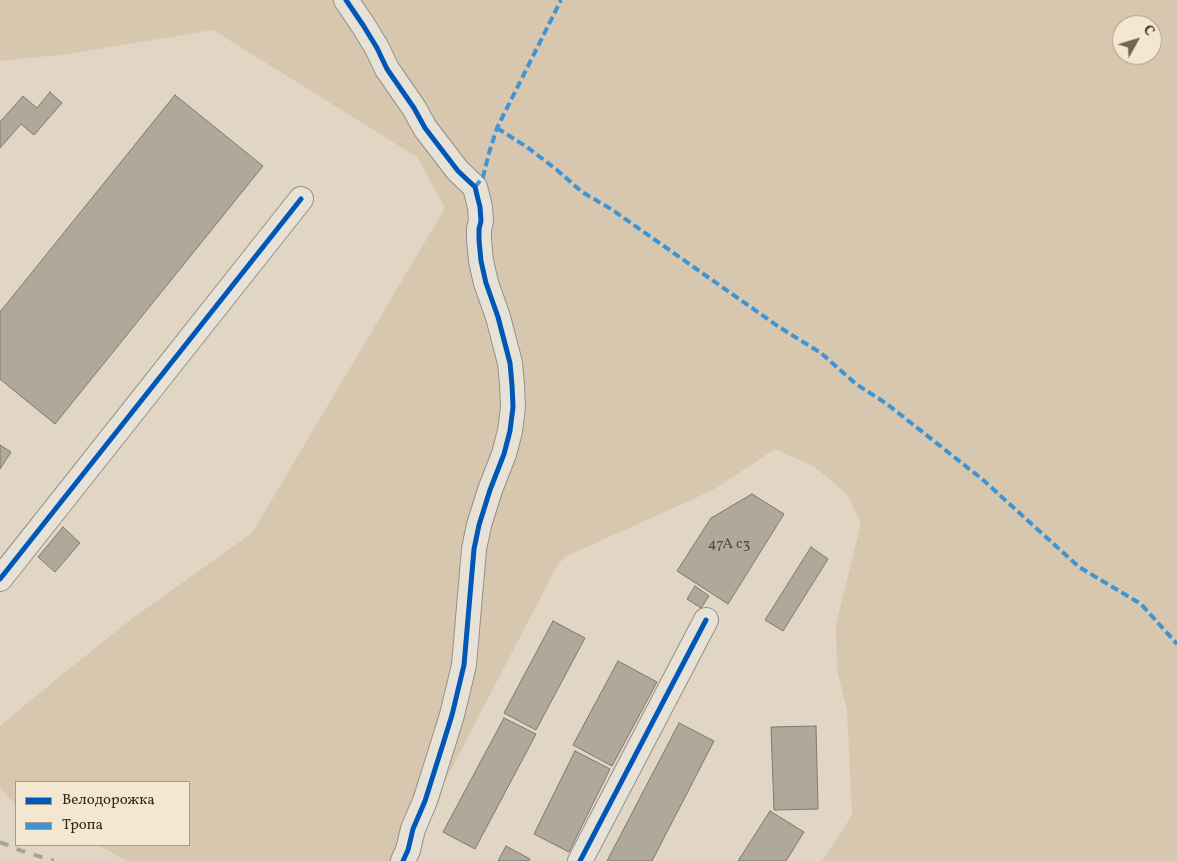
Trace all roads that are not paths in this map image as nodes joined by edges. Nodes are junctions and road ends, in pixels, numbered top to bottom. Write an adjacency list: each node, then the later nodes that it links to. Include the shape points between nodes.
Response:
1 (346, 0): 5 (street, via 425,128 475,187 480,214 481,261 510,363 512,385 510,431 474,549 464,665 426,800)
2 (301, 198): 3 (street)
3 (0, 578)
4 (706, 620): 6 (street)
5 (403, 861)
6 (580, 861)

